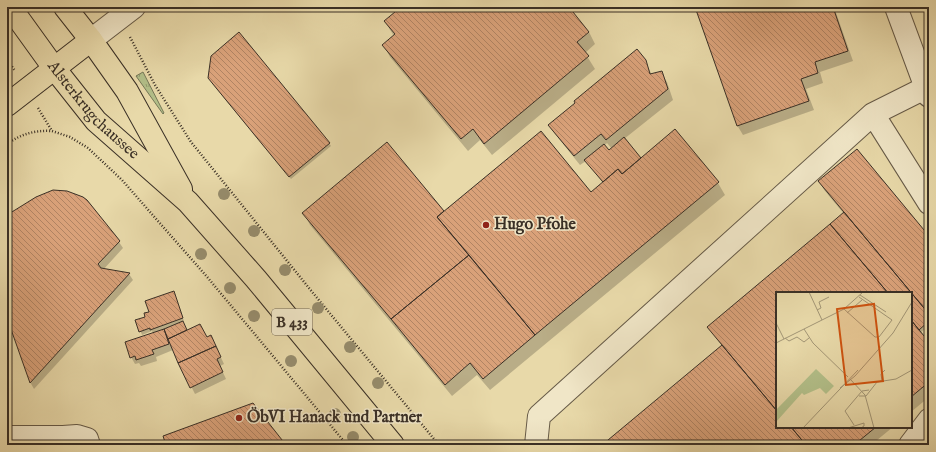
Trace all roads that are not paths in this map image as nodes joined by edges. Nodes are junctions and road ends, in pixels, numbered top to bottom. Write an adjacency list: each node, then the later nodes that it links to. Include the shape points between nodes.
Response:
1 (10, 7): 6 (main road, Alsterkrugchaussee / B 433)
2 (65, 7): 5 (main road, Alsterkrugchaussee / B 433)
3 (134, 7): 5 (street)
4 (896, 7): 7 (street)
5 (91, 40): 6 (main road); 10 (main road, Alsterkrugchaussee / B 433, via 127,91)
6 (54, 68): 8 (main road); 10 (main road, Alsterkrugchaussee / B 433, via 96,121)
7 (927, 92): 9 (street)
8 (7, 105)
9 (873, 114): 11 (street); 16 (street, via 539,416)
10 (188, 202): 15 (main road, Alsterkrugchaussee / B 433, via 256,279)
11 (929, 203)
12 (929, 420): 17 (street)
13 (7, 438): 14 (street, via 77,436 87,439)
14 (89, 445)
15 (394, 445)
16 (536, 445)
17 (910, 445)

